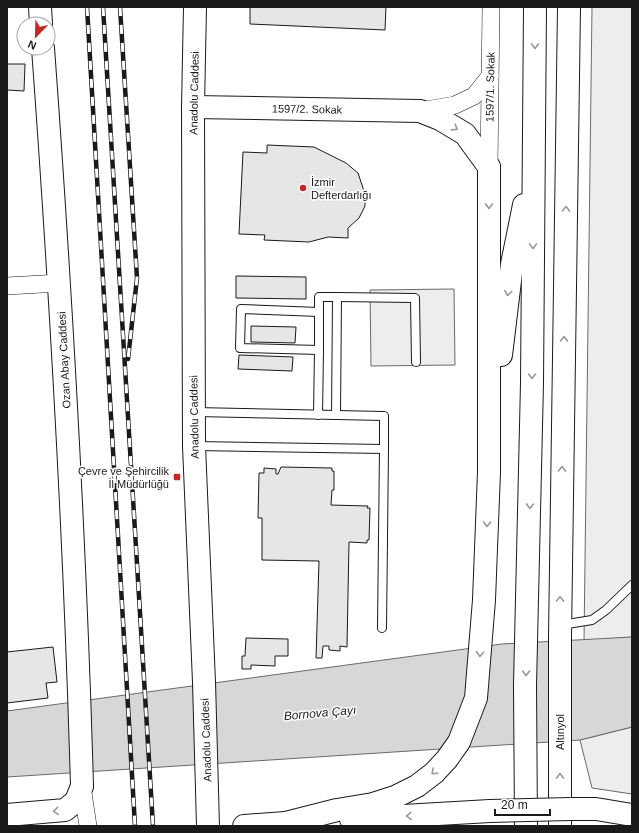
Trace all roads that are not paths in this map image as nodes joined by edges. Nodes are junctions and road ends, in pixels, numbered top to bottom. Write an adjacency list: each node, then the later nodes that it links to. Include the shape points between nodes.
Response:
1 (195, 7): 7 (main road, Anadolu Caddesi)
2 (491, 7): 6 (street, 1597/1. Sokak)
3 (535, 7): 9 (main road, one-way to 9)
4 (569, 7): 25 (main road, Altınyol, one-way to 4)
5 (44, 56): 11 (main road, Ozan Abay Caddesi)
6 (490, 76): 8 (street, via 474,96 455,105); 10 (street, 1597/1. Sokak)
7 (193, 107): 8 (main road, 1597/2. Sokak); 17 (main road, Anadolu Caddesi)
8 (420, 111): 10 (main road, one-way to 10, via 465,134)
9 (534, 159): 22 (main road, one-way to 22, via 512,264); 33 (main road, one-way to 33)
10 (489, 167): 22 (main road, one-way to 22)
11 (60, 283): 12 (street); 26 (main road, Ozan Abay Caddesi, via 79,671)
12 (7, 286)
13 (337, 298): 14 (lane, via 319,298); 16 (lane, via 415,298); 19 (lane)
14 (319, 312): 15 (lane); 15 (lane, via 241,309 240,348)
15 (319, 350): 18 (lane)
16 (416, 362)
17 (194, 412): 18 (lane); 20 (main road, Anadolu Caddesi)
18 (318, 415): 19 (lane)
19 (336, 415): 21 (lane, via 384,416)
20 (194, 446): 21 (lane); 31 (main road, Anadolu Caddesi)
21 (384, 449): 24 (lane)
22 (488, 472): 29 (main road, one-way to 29, via 478,689 459,742 434,773 417,786 395,797)
23 (632, 585): 25 (lane, via 592,620)
24 (382, 628)
25 (560, 631): 34 (main road, Altınyol, one-way to 25)
26 (82, 786): 27 (main road, one-way to 27, via 76,801 65,810); 30 (street)
27 (7, 815)
28 (632, 815): 29 (main road, one-way to 29, bridge, via 596,809 497,811)
29 (286, 823): 32 (main road)
30 (88, 826)
31 (208, 826)
32 (244, 826)
33 (526, 826)
34 (560, 826)

